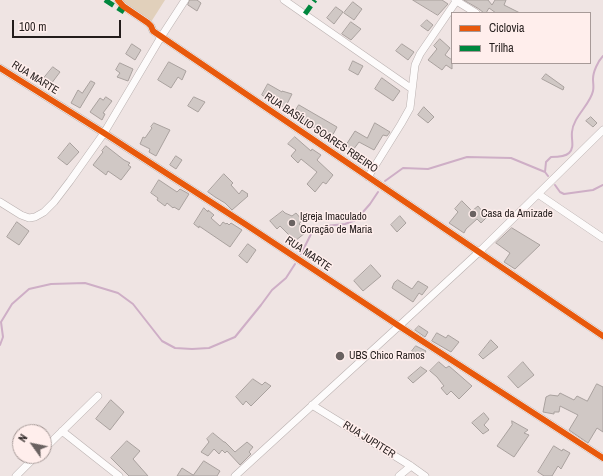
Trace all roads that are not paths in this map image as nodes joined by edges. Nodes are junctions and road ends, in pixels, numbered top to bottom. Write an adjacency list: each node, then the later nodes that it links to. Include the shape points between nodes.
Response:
1 (118, 0): 6 (street, RUA BASÍLIO SOARES RBEIRO, via 129,11 148,22 153,31)
2 (185, 0): 6 (street)
3 (284, 0): 8 (street)
4 (456, 0): 5 (street); 8 (street, via 420,54 415,65)
5 (474, 12)
6 (161, 37): 10 (street); 11 (street, RUA BASÍLIO SOARES RBEIRO)
7 (0, 68): 10 (street, RUA MARTE)
8 (412, 88): 11 (street, via 410,108)
9 (603, 130): 12 (street)
10 (104, 133): 13 (street, via 54,202 35,218 21,215); 16 (street, RUA MARTE)
11 (368, 177): 15 (street, RUA BASÍLIO SOARES RBEIRO)
12 (538, 194): 14 (street); 15 (street)
13 (0, 202)
14 (603, 238)
15 (479, 252): 16 (street); 17 (street, RUA BASÍLIO SOARES RBEIRO)
16 (399, 326): 19 (street); 22 (street, RUA MARTE)
17 (603, 336)
18 (98, 396): 20 (street)
19 (312, 405): 24 (street, RUA JUPITER); 27 (street)
20 (62, 431): 21 (street); 26 (street)
21 (52, 440)
22 (603, 458)
23 (28, 464): 25 (street)
24 (411, 466): 28 (street); 29 (street, RUA JUPITER)
25 (16, 476)
26 (119, 476)
27 (235, 476)
28 (399, 476)
29 (425, 476)

